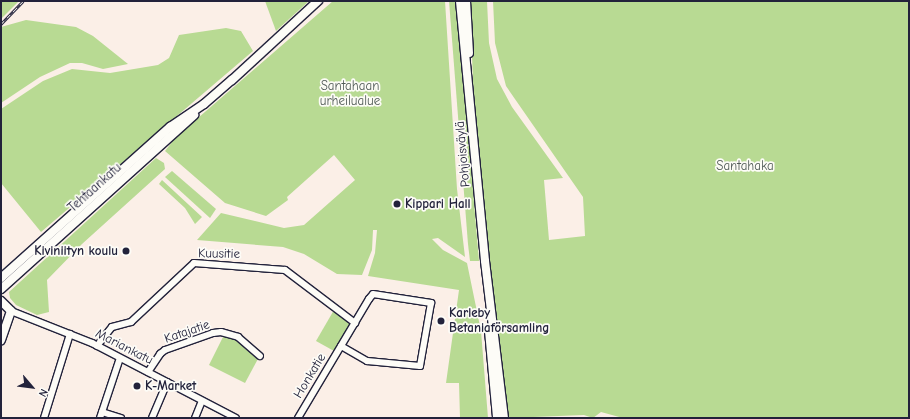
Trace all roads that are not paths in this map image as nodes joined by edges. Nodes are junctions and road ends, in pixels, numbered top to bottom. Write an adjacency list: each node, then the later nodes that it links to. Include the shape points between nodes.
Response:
1 (318, 1): 5 (main road, Tehtaankatu)
2 (460, 1): 4 (main road, Pohjoisväylä)
3 (466, 1): 4 (main road, Pohjoisväylä)
4 (469, 86): 8 (main road, Pohjoisväylä)
5 (204, 104): 6 (main road, Tehtaankatu, via 170,127); 7 (main road, Tehtaankatu)
6 (1, 278)
7 (1, 289)
8 (488, 292): 28 (main road, Pohjoisväylä); 29 (main road, Pohjoisväylä)
9 (1, 301): 10 (main road, Mariankatu)
10 (11, 311): 12 (street, Mariankatu); 13 (main road)
11 (355, 323): 14 (street, Kuusitie, via 284,270 194,262 131,322 112,327); 15 (street, Honkatie); 15 (street, Honkatie, via 374,294 430,302 420,366 367,361)
12 (70, 334): 14 (street, Mariankatu); 22 (street)
13 (1, 340)
14 (97, 346): 17 (street, Mariankatu)
15 (341, 346): 27 (street, Honkatie)
16 (260, 356): 18 (street, Katajatie, via 238,337 220,332 213,333 165,350)
17 (120, 358): 18 (street, Mariankatu); 21 (street)
18 (148, 372): 19 (street, Mariankatu)
19 (168, 382): 20 (street, Mariankatu); 24 (street)
20 (202, 401): 25 (street); 26 (street, Mariankatu)
21 (101, 415): 23 (street)
22 (44, 418)
23 (121, 418)
24 (152, 418)
25 (195, 418)
26 (236, 418)
27 (298, 418)
28 (497, 418)
29 (504, 418)

